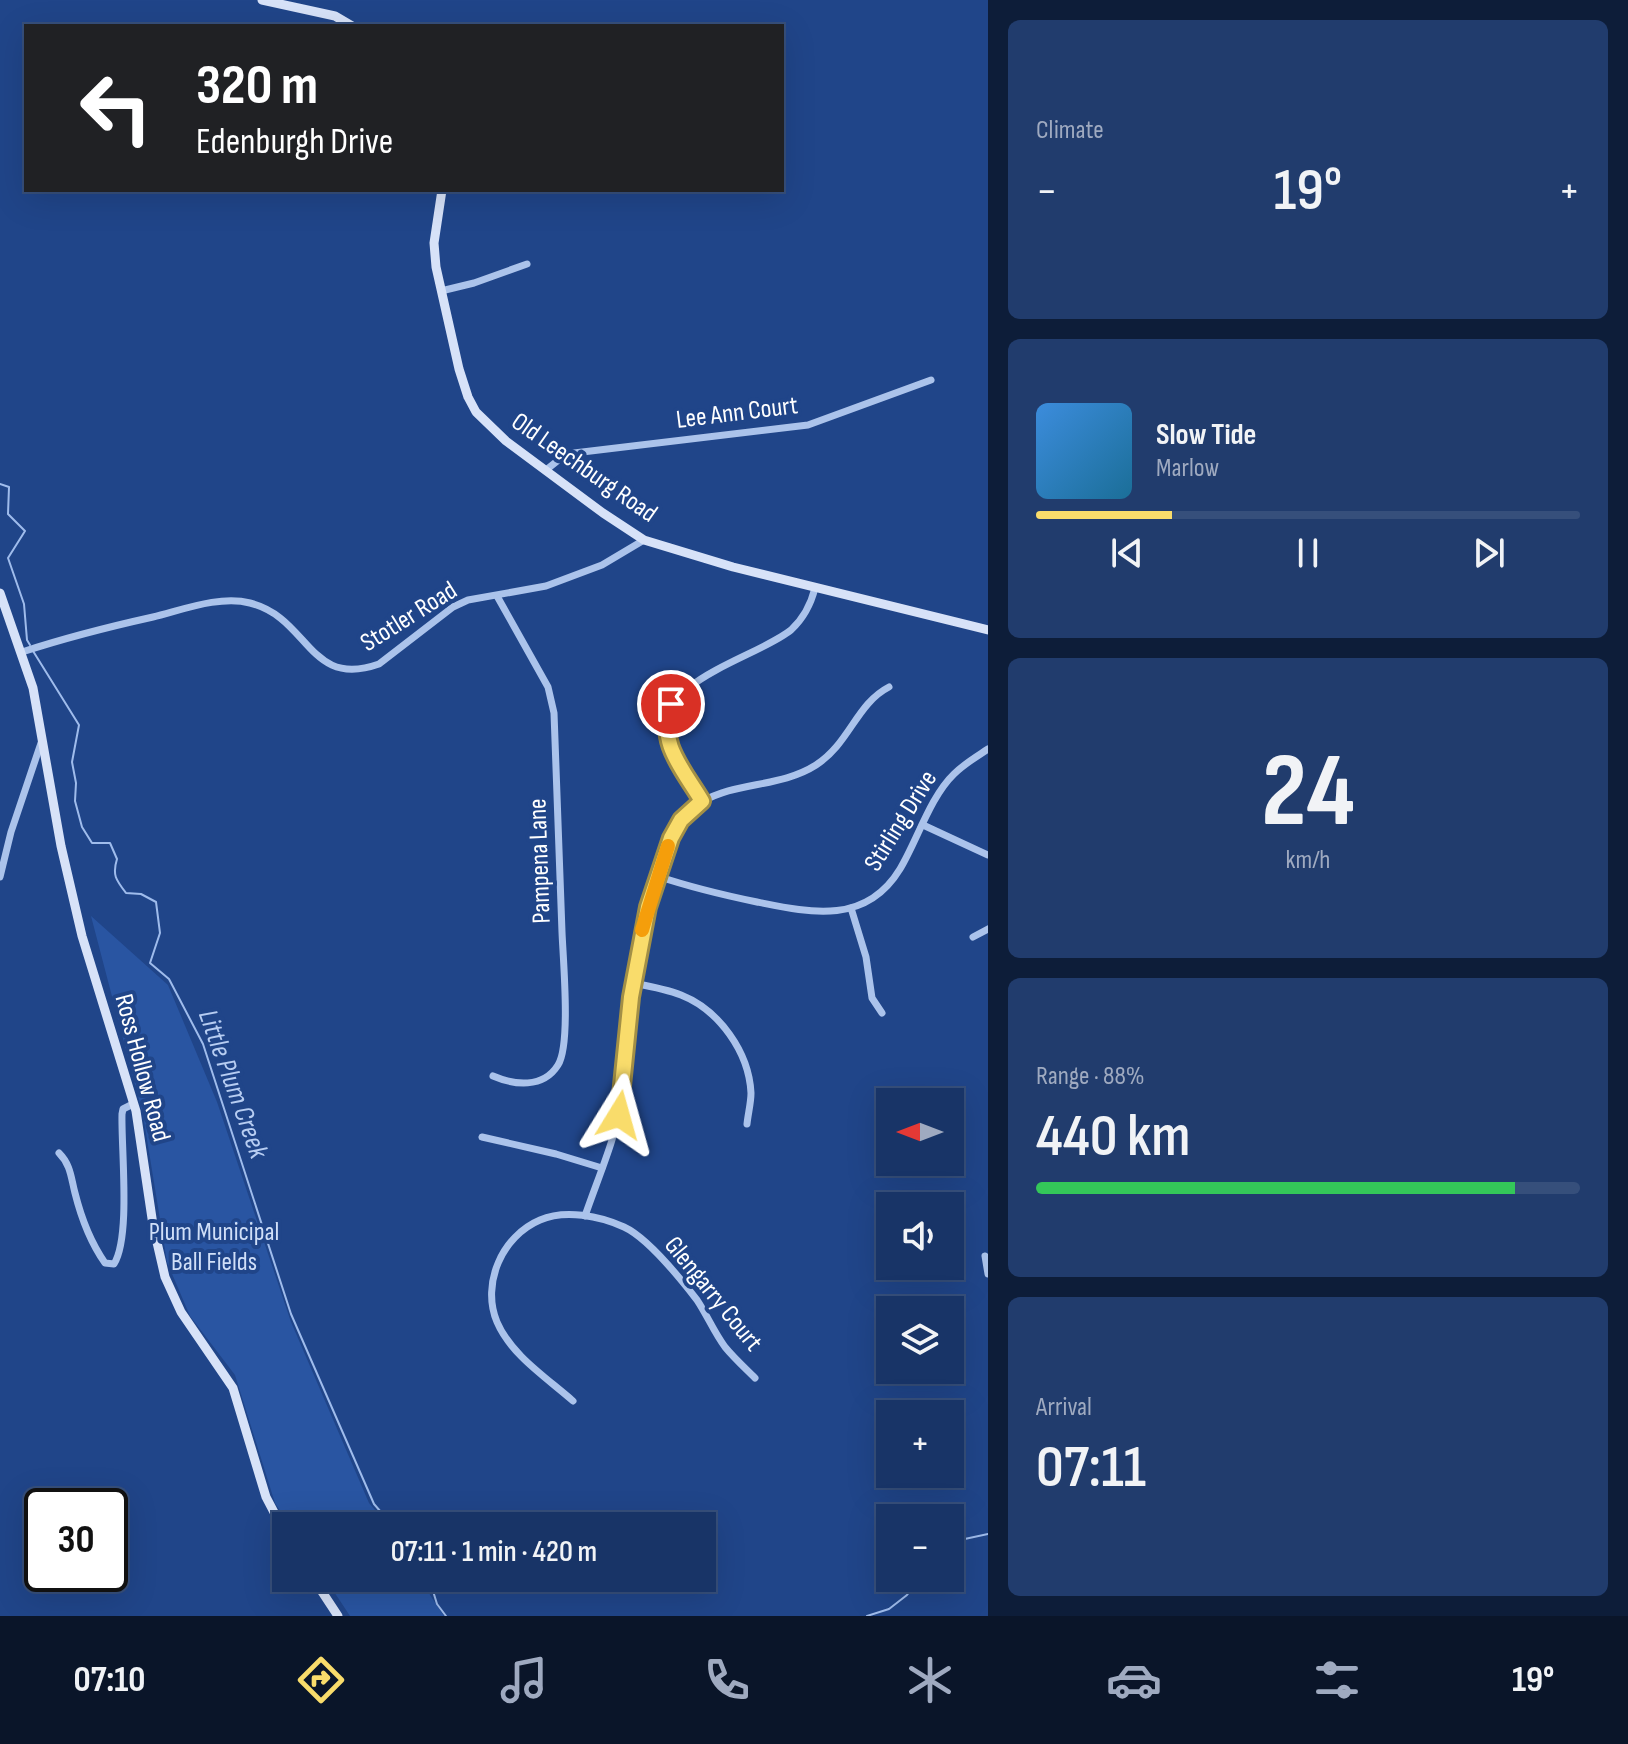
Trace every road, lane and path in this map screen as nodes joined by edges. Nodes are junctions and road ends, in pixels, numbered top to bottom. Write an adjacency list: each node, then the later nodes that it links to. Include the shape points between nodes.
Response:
1 (262, 0): 2 (street, via 335,16)
2 (349, 24)
3 (442, 192): 5 (street, Old Leechburg Road, via 434,243)
4 (527, 264): 5 (street)
5 (441, 291): 7 (street, Old Leechburg Road, via 459,369 476,412)
6 (931, 380): 7 (street, Lee Ann Court, via 808,425 574,453)
7 (546, 470): 8 (street, Old Leechburg Road)
8 (644, 540): 9 (street, Old Leechburg Road); 11 (street, Stotler Road, via 602,565 560,581)
9 (815, 588): 12 (street, Old Leechburg Road); 17 (street, via 805,613 788,632 688,687 671,704 666,735)
10 (0, 593): 13 (street, Ross Hollow Road)
11 (497, 596): 13 (street, Stotler Road, via 453,607 379,664 356,669 334,667 285,620 239,601 94,629); 27 (street, Pampena Lane, via 548,687 554,713 565,993 558,1065 532,1083)
12 (988, 630)
13 (25, 651): 15 (street, Ross Hollow Road)
14 (889, 687): 17 (street, via 868,702 839,747 814,767)
15 (41, 743): 21 (street); 28 (street, Ross Hollow Road, via 82,936)
16 (988, 749): 18 (street, Stirling Drive, via 952,776)
17 (702, 801): 20 (street, via 681,820)
18 (923, 825): 19 (street); 22 (street, Stirling Drive, via 898,872 873,898)
19 (988, 855)
20 (657, 876): 22 (street, Stirling Drive, via 803,911); 25 (street)
21 (0, 877)
22 (851, 908): 26 (street, via 872,998)
23 (988, 929): 24 (street)
24 (973, 937)
25 (633, 983): 29 (street, via 682,996 721,1023 747,1069); 32 (street, via 623,1096)
26 (882, 1013)
27 (493, 1076)
28 (133, 1104): 31 (street, via 122,1114 123,1215 114,1264 101,1257 83,1220 73,1176); 38 (street, Ross Hollow Road, via 165,1277 181,1312 233,1388)
29 (747, 1124)
30 (482, 1137): 32 (street)
31 (59, 1153)
32 (602, 1168): 33 (street)
33 (585, 1216): 36 (street, Glengarry Court, via 637,1234 696,1299 725,1346); 37 (street, Glengarry Court, via 552,1217 525,1230 502,1256 492,1285 496,1319 507,1340)
34 (985, 1256): 35 (street)
35 (988, 1274)
36 (755, 1378)
37 (573, 1401)
38 (274, 1512)
39 (322, 1592): 40 (street)
40 (338, 1616)

